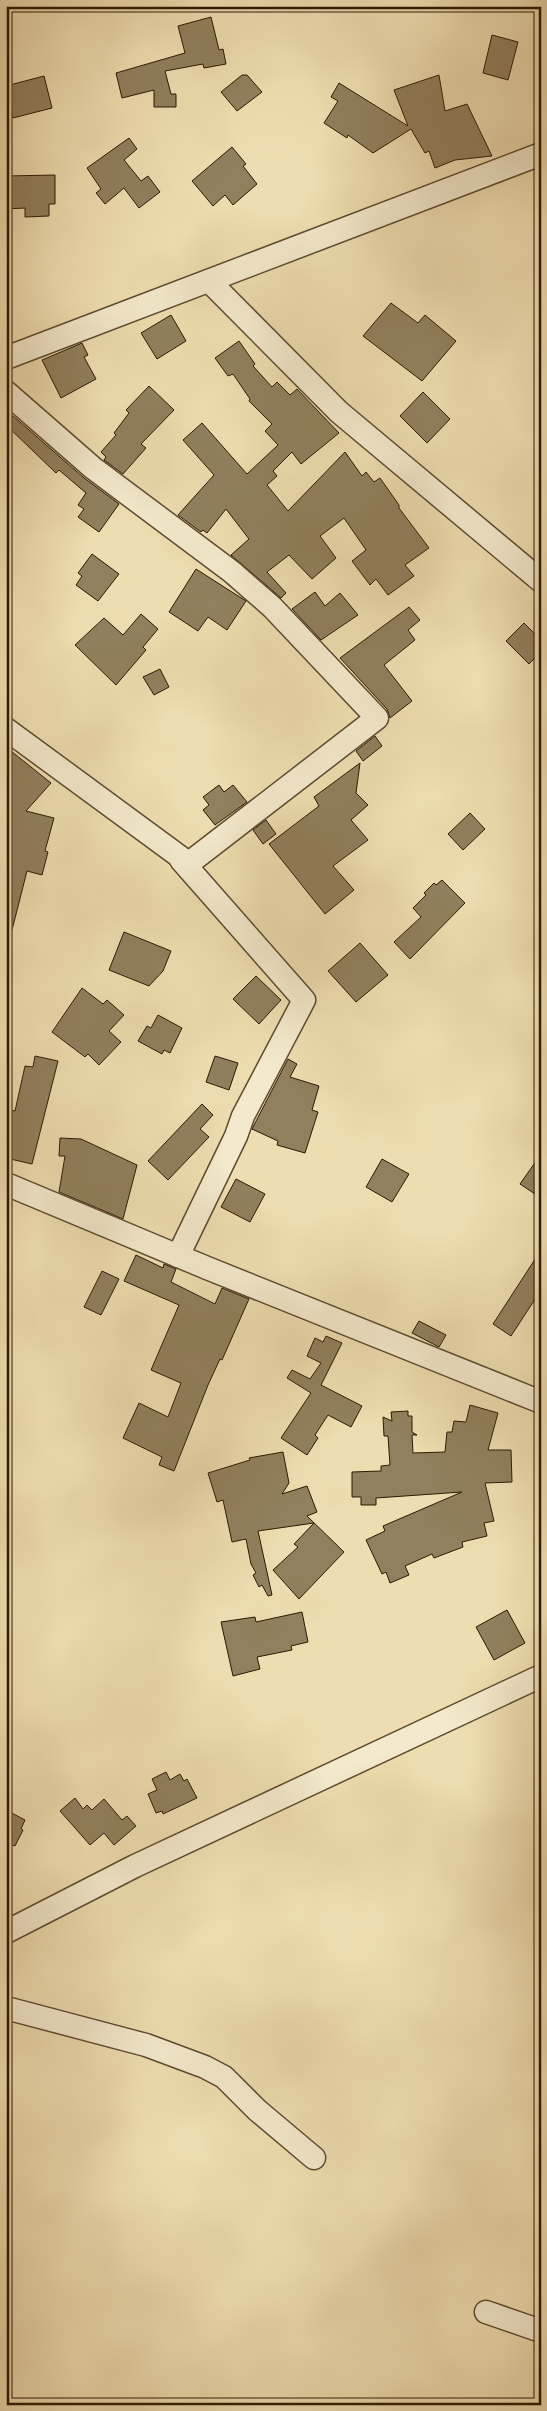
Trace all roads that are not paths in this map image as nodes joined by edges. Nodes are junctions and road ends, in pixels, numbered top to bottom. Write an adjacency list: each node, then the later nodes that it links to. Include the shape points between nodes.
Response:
1 (541, 154): 2 (street)
2 (208, 281): 3 (street); 5 (street, via 339,412)
3 (6, 358)
4 (6, 392): 7 (street, via 100,474 232,572 272,607 377,718 192,860)
5 (541, 582)
6 (6, 729): 7 (street)
7 (182, 860): 9 (street, via 304,1000 243,1116)
8 (6, 1184): 9 (street)
9 (178, 1256): 10 (street)
10 (541, 1402)
11 (541, 1676): 12 (street, via 144,1862)
12 (6, 1932)
13 (6, 2008): 14 (street, via 146,2045 205,2066 224,2077)
14 (314, 2158)
15 (486, 2312): 16 (street)
16 (541, 2331)

